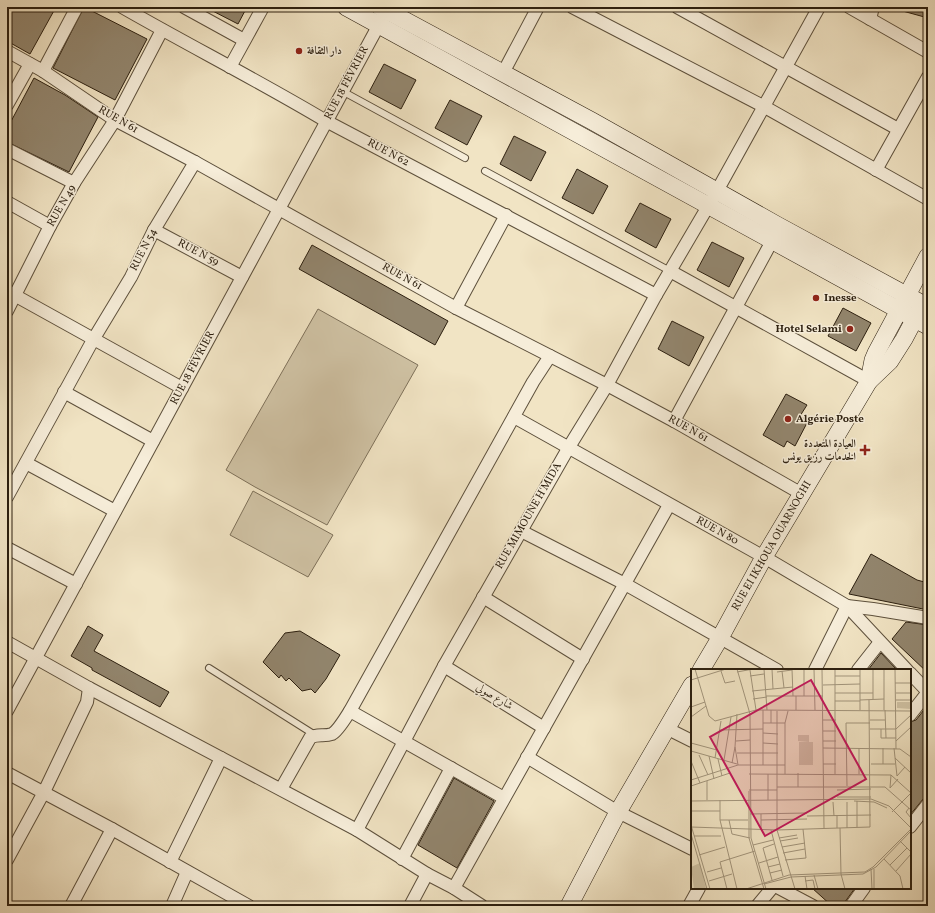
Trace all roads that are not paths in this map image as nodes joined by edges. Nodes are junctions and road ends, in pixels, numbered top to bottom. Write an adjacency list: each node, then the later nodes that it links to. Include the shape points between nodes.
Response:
1 (77, 7): 20 (street)
2 (122, 7): 13 (street, RUE N 62)
3 (184, 7): 14 (street)
4 (263, 7): 14 (street)
5 (346, 7): 11 (main road)
6 (538, 7): 21 (street)
7 (572, 7): 25 (street)
8 (677, 7): 18 (street)
9 (819, 7): 18 (street, RUE MIMOUNE H'MIDA)
10 (849, 7): 12 (street)
11 (383, 12): 21 (main road); 23 (street, RUE 18 FÉVRIER); 38 (main road)
12 (872, 13): 16 (street)
13 (162, 30): 19 (street, RUE N 62); 26 (street, RUE N 49)
14 (244, 40): 19 (street)
15 (7, 51): 17 (street, RUE N 61)
16 (928, 52)
17 (30, 64): 20 (street, RUE N 61); 24 (street)
18 (786, 66): 25 (street, RUE MIMOUNE H'MIDA); 28 (street)
19 (230, 67): 27 (street, RUE N 62)
20 (44, 71): 26 (street, RUE N 61)
21 (503, 73): 35 (main road)
22 (928, 77): 28 (street)
23 (342, 91): 27 (street, RUE 18 FÉVRIER); 30 (lane)
24 (7, 105)
25 (763, 106): 32 (street); 35 (street, RUE MIMOUNE H'MIDA)
26 (115, 120): 31 (street, RUE N 61); 34 (street, RUE N 49)
27 (326, 121): 39 (street, RUE 18 FÉVRIER); 40 (street, RUE N 62)
28 (898, 129): 32 (street)
29 (7, 149): 34 (street)
30 (465, 158)
31 (195, 162): 39 (street, RUE N 61); 42 (street, RUE N 54)
32 (876, 170): 36 (street)
33 (485, 171): 45 (lane)
34 (74, 183): 41 (street, RUE N 49)
35 (717, 191): 38 (street, RUE MIMOUNE H'MIDA); 48 (main road)
36 (928, 199)
37 (7, 202): 41 (street)
38 (708, 206): 43 (main road); 45 (street, RUE MIMOUNE H'MIDA)
39 (279, 208): 46 (street, RUE 18 FÉVRIER); 51 (street, RUE N 61)
40 (506, 215): 49 (street, RUE N 62); 51 (street)
41 (50, 226): 47 (street, RUE N 49)
42 (154, 230): 46 (street, RUE N 59); 56 (street, RUE N 54)
43 (772, 241): 52 (street); 53 (main road)
44 (928, 256): 48 (main road)
45 (670, 271): 49 (street, RUE MIMOUNE H'MIDA); 52 (street)
46 (242, 277): 60 (street, RUE 18 FÉVRIER)
47 (11, 293): 54 (street, RUE N 49); 56 (street)
48 (907, 294): 50 (main road); 53 (main road)
49 (656, 295): 59 (street, RUE MIMOUNE H'MIDA)
50 (926, 301): 55 (main road)
51 (456, 308): 57 (street, RUE N 61)
52 (735, 308): 58 (street); 63 (street)
53 (898, 309): 55 (main road); 58 (main road, via 873,360)
54 (7, 311)
55 (922, 323): 58 (main road, via 885,367)
56 (93, 340): 60 (street); 61 (street, RUE N 54)
57 (550, 356): 59 (street, RUE N 61); 62 (street)
58 (869, 381): 67 (main road, RUE EI IKHOUA OUARNOGHI)
59 (607, 385): 63 (street, RUE N 61); 65 (street, RUE MIMOUNE H'MIDA)
60 (182, 388): 64 (street, RUE 18 FÉVRIER)
61 (64, 392): 64 (street); 66 (street, RUE N 54)
62 (514, 417): 65 (street, RUE N 80); 96 (street)
63 (674, 421): 67 (street, RUE N 61)
64 (153, 441): 70 (street, RUE 18 FÉVRIER)
65 (569, 447): 69 (street, RUE N 80); 71 (street, RUE MIMOUNE H'MIDA)
66 (26, 462): 68 (street, RUE N 54); 70 (street)
67 (802, 494): 73 (main road, RUE EI IKHOUA OUARNOGHI)
68 (7, 498)
69 (669, 505): 73 (street, RUE N 80); 75 (street)
70 (115, 511): 74 (street, RUE 18 FÉVRIER)
71 (521, 530): 75 (street); 76 (street, RUE MIMOUNE H'MIDA)
72 (7, 548): 74 (street)
73 (764, 558): 77 (street, RUE N 80); 79 (main road, RUE EI IKHOUA OUARNOGHI)
74 (76, 584): 82 (street, RUE 18 FÉVRIER)
75 (625, 584): 79 (street); 83 (street)
76 (483, 597): 83 (street); 84 (street, RUE MIMOUNE H'MIDA)
77 (847, 606): 78 (street, RUE N 80); 81 (street); 88 (street)
78 (928, 618)
79 (720, 638): 86 (main road, RUE EI IKHOUA OUARNOGHI); 87 (street)
80 (7, 642): 82 (street)
81 (880, 642): 89 (street); 90 (street)
82 (36, 658): 93 (street); 95 (street, RUE 18 FÉVRIER)
83 (583, 659): 98 (street)
84 (444, 666): 98 (street, شارع صولي); 102 (street, RUE MIMOUNE H'MIDA)
85 (209, 668): 100 (lane)
86 (702, 669)
87 (775, 669)
88 (816, 669)
89 (859, 669)
90 (906, 669)
91 (911, 674): 94 (street)
92 (691, 687): 99 (main road)
93 (89, 688): 104 (street); 108 (street, via 87,702)
94 (928, 692): 97 (street)
95 (7, 711)
96 (350, 711): 100 (street, via 332,734); 102 (street)
97 (911, 713)
98 (544, 728): 103 (street)
99 (666, 728): 101 (street); 111 (main road)
100 (315, 735): 107 (street, via 310,738)
101 (691, 740)
102 (404, 742): 105 (street); 114 (street, RUE MIMOUNE H'MIDA)
103 (527, 757): 109 (street); 111 (street)
104 (221, 758): 107 (street); 118 (street)
105 (451, 768): 109 (street); 116 (street)
106 (7, 773): 108 (street)
107 (281, 789): 114 (street)
108 (44, 792): 113 (street); 117 (street)
109 (504, 798): 121 (street)
110 (928, 804): 112 (street)
111 (618, 812): 115 (street); 131 (main road)
112 (911, 827)
113 (112, 829): 118 (street); 126 (street)
114 (357, 830): 116 (street)
115 (691, 848)
116 (402, 859): 120 (street)
117 (7, 860)
118 (170, 862): 119 (street)
119 (188, 872): 127 (street); 128 (street)
120 (427, 874): 121 (street); 129 (street)
121 (454, 888): 130 (street)
122 (698, 889): 132 (street)
123 (771, 889): 133 (street)
124 (781, 889): 134 (street)
125 (863, 889): 135 (street)
126 (71, 906)
127 (172, 906)
128 (249, 906)
129 (410, 906)
130 (482, 906)
131 (569, 906)
132 (689, 906)
133 (757, 906)
134 (813, 906)
135 (850, 906)

